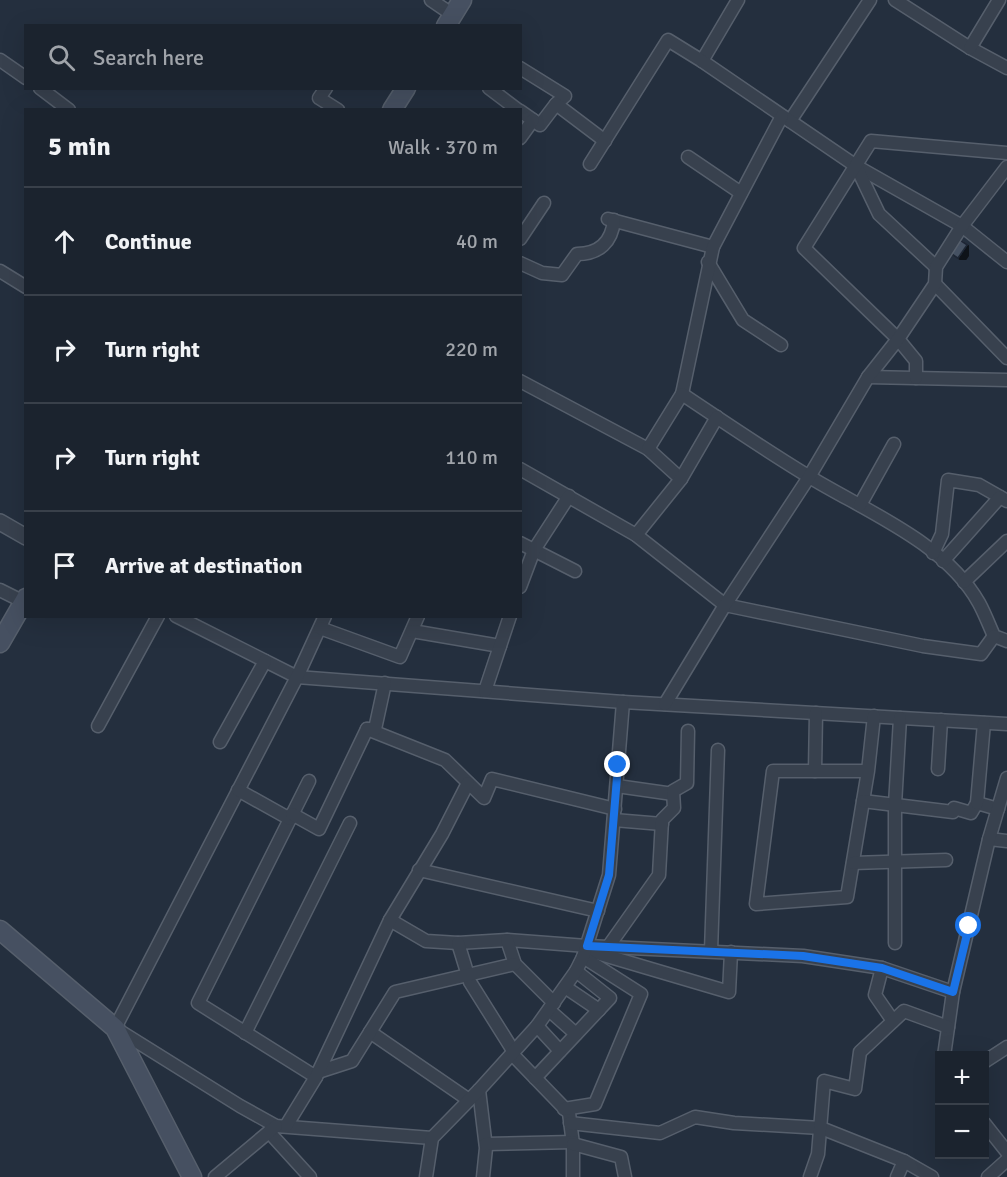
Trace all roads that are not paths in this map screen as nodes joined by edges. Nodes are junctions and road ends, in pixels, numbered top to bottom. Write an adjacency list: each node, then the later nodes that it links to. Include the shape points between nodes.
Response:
1 (431, 0): 6 (street)
2 (738, 0): 9 (street)
3 (870, 0): 23 (street)
4 (895, 0): 7 (street)
5 (999, 0): 7 (street)
6 (452, 18)
7 (970, 48): 10 (street)
8 (0, 60): 12 (street)
9 (702, 61): 23 (street); 26 (street, via 668,40)
10 (1007, 68)
11 (522, 69): 17 (street, via 565,96)
12 (24, 77)
13 (43, 90): 18 (street)
14 (325, 90): 19 (street, via 319,98)
15 (405, 90): 20 (main road)
16 (492, 90): 21 (street)
17 (556, 104): 24 (street, via 540,125); 26 (street)
18 (66, 108)
19 (335, 108)
20 (393, 108)
21 (516, 108)
22 (522, 112): 24 (street)
23 (786, 118): 30 (street); 32 (street)
24 (533, 120): 25 (street)
25 (522, 135)
26 (605, 141): 29 (street)
27 (1007, 153): 30 (street, via 871,141)
28 (688, 157): 32 (street)
29 (590, 164)
30 (856, 166): 34 (street); 40 (street, via 879,213); 44 (street, via 804,248)
31 (1007, 167): 34 (street)
32 (741, 193): 36 (street)
33 (543, 203): 35 (street)
34 (962, 225): 38 (street); 40 (street)
35 (522, 236)
36 (713, 247): 37 (street); 39 (street, via 611,219 613,229 603,247 577,255 561,275)
37 (708, 262): 45 (street, via 743,320); 51 (street)
38 (1007, 262)
39 (522, 265)
40 (936, 267): 42 (street)
41 (0, 271): 43 (street)
42 (935, 284): 44 (street); 46 (street)
43 (24, 286)
44 (898, 339): 47 (street); 48 (street, via 916,361)
45 (781, 345)
46 (1007, 358)
47 (868, 377): 48 (street); 56 (street)
48 (916, 378): 49 (street)
49 (1007, 380)
50 (522, 382): 54 (street)
51 (682, 394): 52 (street); 54 (street)
52 (717, 417): 56 (street); 57 (street)
53 (894, 444): 60 (street)
54 (648, 449): 57 (street)
55 (522, 470): 58 (street)
56 (809, 477): 60 (street); 73 (street)
57 (681, 479): 62 (street)
58 (569, 496): 62 (street); 66 (street)
59 (1003, 500): 67 (street); 67 (street, via 979,485 948,480)
60 (860, 505): 67 (street, via 901,528)
61 (0, 522): 63 (street)
62 (636, 535): 73 (street)
63 (24, 536)
64 (1007, 541): 70 (street)
65 (522, 544): 66 (street)
66 (534, 550): 68 (street); 69 (street)
67 (938, 557): 70 (street)
68 (575, 571)
69 (522, 582)
70 (964, 582): 80 (street)
71 (0, 590): 72 (street)
72 (24, 600): 82 (main road)
73 (725, 605): 80 (street, via 923,646 981,654); 89 (street)
74 (157, 618): 96 (street)
75 (180, 618): 84 (street)
76 (417, 618): 79 (street)
77 (509, 618): 83 (street)
78 (323, 622): 79 (street, via 400,657); 85 (street)
79 (412, 630): 83 (street)
80 (994, 636): 81 (street)
81 (1007, 641)
82 (0, 642)
83 (500, 646): 87 (street)
84 (265, 661): 85 (street); 99 (street)
85 (297, 677): 86 (street); 108 (street)
86 (385, 684): 87 (street); 97 (street, via 375,729)
87 (485, 691): 88 (street)
88 (624, 702): 89 (street); 107 (street)
89 (665, 704): 90 (street)
90 (816, 713): 91 (street); 102 (street)
91 (874, 716): 92 (street); 103 (street)
92 (900, 718): 93 (street); 112 (street)
93 (940, 720): 94 (street); 101 (street)
94 (984, 723): 95 (street); 111 (street)
95 (1007, 724)
96 (98, 726)
97 (367, 729): 106 (street, via 444,760); 115 (street, via 319,829)
98 (688, 731): 109 (street, via 687,783)
99 (220, 742)
100 (718, 750): 132 (street)
101 (938, 769)
102 (815, 771): 103 (street); 122 (street, via 772,771 756,904 847,897)
103 (868, 771): 110 (street)
104 (1007, 778): 113 (street)
105 (309, 781): 115 (street)
106 (468, 783): 114 (street, via 483,798 492,779); 123 (street)
107 (617, 786): 109 (street); 114 (street)
108 (238, 790): 115 (street); 145 (street)
109 (673, 794): 117 (street, via 674,808)
110 (863, 801): 112 (street); 122 (street)
111 (977, 803): 112 (street, via 971,813 954,808 953,812); 113 (street)
112 (895, 805): 121 (street)
113 (998, 809): 118 (street)
114 (615, 815): 117 (street); 124 (street, via 609,875)
115 (291, 817): 147 (street, via 198,1003)
116 (350, 823): 147 (street)
117 (662, 824): 130 (street, via 658,875)
118 (990, 839): 119 (street); 139 (street)
119 (1007, 841)
120 (946, 860): 121 (street)
121 (895, 862): 122 (street); 129 (street)
122 (853, 863)
123 (419, 870): 124 (street); 125 (street)
124 (598, 911): 131 (street)
125 (390, 920): 128 (street, via 426,941); 154 (street)
126 (0, 930): 145 (main road)
127 (507, 940): 128 (street); 131 (street); 134 (street)
128 (458, 943): 137 (street)
129 (895, 943)
130 (608, 947): 131 (street); 132 (street)
131 (586, 951): 133 (street, via 729,992); 136 (street); 158 (street, via 641,994 595,1104)
132 (711, 951): 133 (street)
133 (730, 952): 135 (street, via 803,956)
134 (515, 964): 137 (street); 140 (street)
135 (882, 968): 139 (street); 142 (street, via 875,996)
136 (576, 971): 138 (street); 141 (street, via 610,998)
137 (468, 975): 146 (street, via 395,992); 152 (street)
138 (565, 987): 140 (street); 141 (street)
139 (953, 992): 144 (street)
140 (552, 1006): 143 (street); 148 (street)
141 (599, 1010): 148 (street)
142 (893, 1021): 144 (street, via 904,1011); 161 (street, via 860,1052 855,1089 824,1081)
143 (537, 1026): 150 (street); 152 (street)
144 (948, 1027): 151 (street)
145 (115, 1028): 160 (street); 168 (main road)
146 (370, 1032): 154 (street, via 352,1061); 157 (street)
147 (245, 1033): 154 (street)
148 (576, 1034): 150 (street)
149 (1007, 1047): 153 (street)
150 (560, 1051): 155 (street)
151 (945, 1051)
152 (513, 1053): 155 (street); 156 (street)
153 (989, 1059)
154 (317, 1075): 160 (street)
155 (535, 1078): 158 (street)
156 (479, 1090): 157 (street); 165 (street)
157 (469, 1100): 163 (street)
158 (564, 1109): 159 (street, via 569,1113)
159 (570, 1123): 161 (street, via 660,1133 695,1117); 164 (street)
160 (277, 1128): 163 (street); 169 (street); 170 (street)
161 (821, 1128): 167 (street); 175 (street)
162 (989, 1130): 166 (street)
163 (432, 1138): 171 (street)
164 (573, 1143): 165 (street); 173 (street); 174 (street, via 621,1156)
165 (486, 1144): 172 (street)
166 (1006, 1152): 178 (street)
167 (904, 1161): 176 (street); 177 (street)
168 (192, 1177)
169 (215, 1177)
170 (310, 1177)
171 (426, 1177)
172 (483, 1177)
173 (573, 1177)
174 (625, 1177)
175 (810, 1177)
176 (897, 1177)
177 (932, 1177)
178 (988, 1177)

